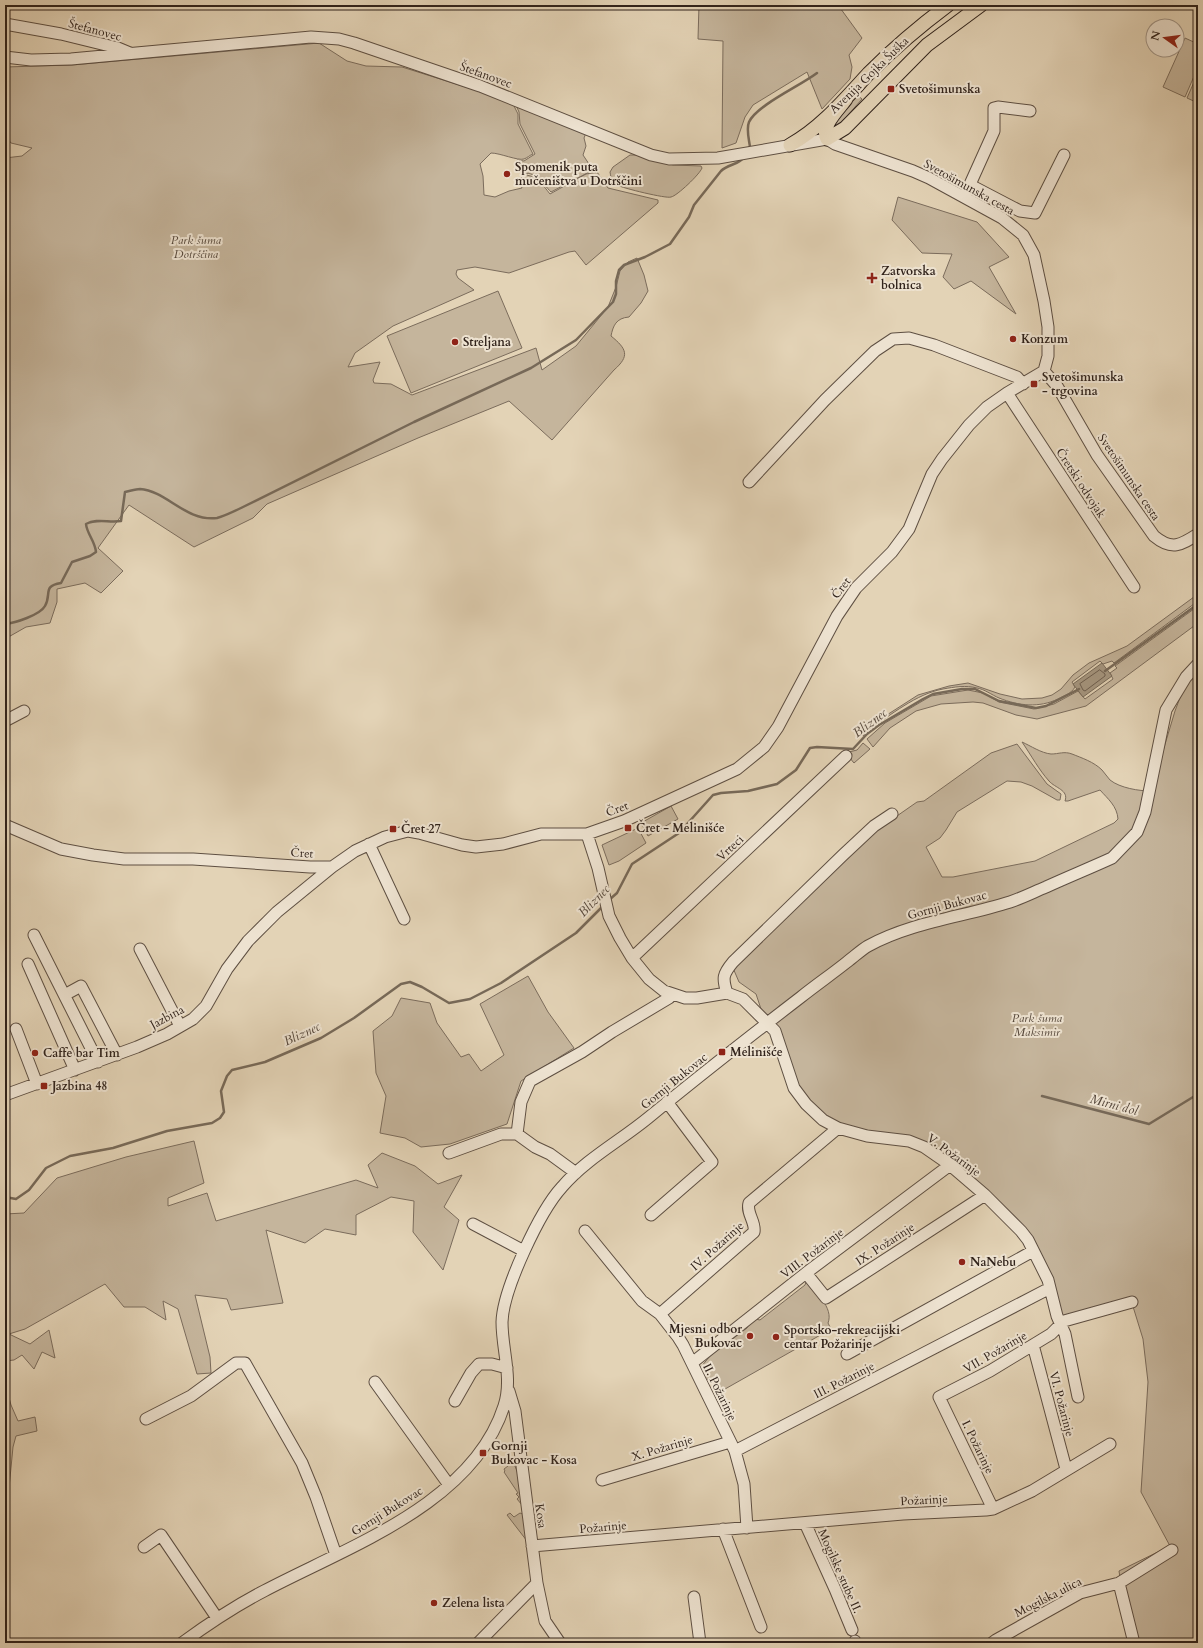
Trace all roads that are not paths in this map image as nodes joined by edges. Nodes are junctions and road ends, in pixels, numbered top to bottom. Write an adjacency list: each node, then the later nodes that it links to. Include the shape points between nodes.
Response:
1 (948, 5): 6 (main road, Avenija Gojka Šuška, via 900,44)
2 (981, 5): 8 (main road, Avenija Gojka Šuška, via 927,45 845,128)
3 (5, 24): 4 (street, Štefanovec, via 61,34 118,48)
4 (130, 54): 5 (street, Štefanovec, via 31,60); 9 (street, Štefanovec, via 311,37 339,39 480,86 651,155 692,160)
5 (5, 57)
6 (846, 99): 8 (main road, via 826,127); 9 (main road, Avenija Gojka Šuška, via 809,133)
7 (1030, 111): 11 (street, via 994,108 994,130)
8 (827, 139): 9 (street, Štefanovec); 12 (street, Svetošimunska cesta, via 913,171)
9 (790, 145)
10 (1064, 155): 11 (street, via 1035,213 1020,211)
11 (970, 185): 12 (street)
12 (965, 198): 13 (street, Svetošimunska cesta, via 1013,225 1029,243 1034,255 1048,327 1048,356)
13 (1044, 372): 14 (street, Čret); 17 (street, Svetošimunska cesta, via 1057,386 1097,454 1154,536 1167,544 1175,545 1182,544)
14 (1023, 384): 15 (street, Čret); 16 (street, via 1017,378 934,345 909,338 893,339 875,351 825,400)
15 (1007, 393): 18 (street, Čretski odvojak); 25 (street, Čret, via 987,407 969,425 942,459 932,474 909,529 892,552 856,588 837,616 778,728 764,747 737,769 624,821)
16 (749, 482)
17 (1198, 534)
18 (1134, 587)
19 (1198, 664): 36 (street, Gornji Bukovac, via 1186,677 1166,710 1145,812 1137,832 1112,858 1010,902 914,926 867,947)
20 (24, 711): 21 (street)
21 (5, 721)
22 (846, 756): 31 (street, Vrteci)
23 (892, 814): 34 (street, via 874,826 843,854 733,962 724,976)
24 (5, 825): 27 (street, Čret, via 61,849 124,859 193,858)
25 (587, 834): 26 (street, Čret, via 541,834 503,844 476,847 408,831); 31 (street, via 609,916)
26 (369, 844): 27 (street, Čret); 28 (street)
27 (332, 867): 37 (street, Jazbina, via 277,912 248,941 227,969 206,1006 193,1019)
28 (404, 919)
29 (34, 935): 40 (street)
30 (140, 950): 37 (street)
31 (632, 958): 35 (street, via 649,979)
32 (28, 964): 41 (street)
33 (70, 992): 39 (street, via 81,986)
34 (727, 993): 35 (street, via 697,998); 36 (street, via 743,999)
35 (672, 994): 46 (street, via 582,1052 530,1081 521,1102)
36 (767, 1023): 44 (street, Gornji Bukovac); 45 (street, V. Požarinje, via 775,1031 790,1080 801,1098 823,1120)
37 (180, 1026): 39 (street, Jazbina)
38 (16, 1028): 42 (street)
39 (117, 1055): 40 (street, Jazbina)
40 (98, 1062): 41 (street, Jazbina)
41 (75, 1070): 42 (street, Jazbina)
42 (37, 1084): 43 (street, Jazbina)
43 (5, 1095)
44 (667, 1102): 49 (street, Gornji Bukovac); 51 (street, via 712,1162)
45 (838, 1128): 48 (street, V. Požarinje, via 866,1136 909,1141 924,1147); 59 (street, IV. Požarinje, via 751,1202 748,1209 755,1229 752,1234)
46 (517, 1134): 47 (street, via 501,1134); 49 (street)
47 (449, 1153)
48 (950, 1165): 50 (street, V. Požarinje); 56 (street, VIII. Požarinje)
49 (576, 1173): 54 (street, Gornji Bukovac, via 560,1188)
50 (985, 1195): 55 (street, V. Požarinje, via 1021,1231); 56 (street, IX. Požarinje, via 826,1298)
51 (651, 1215)
52 (473, 1224): 54 (street)
53 (585, 1231): 59 (street, II. Požarinje, via 642,1301)
54 (524, 1251): 64 (street, Gornji Bukovac, via 503,1317 503,1342)
55 (1033, 1251): 57 (street, V. Požarinje); 62 (street)
56 (806, 1272): 63 (street, VIII. Požarinje)
57 (1050, 1288): 60 (street, V. Požarinje, via 1057,1316); 72 (street, III. Požarinje)
58 (1132, 1302): 60 (street, VII. Požarinje, via 1064,1321)
59 (660, 1314): 63 (street, II. Požarinje, via 678,1337)
60 (1062, 1324): 61 (street, VII. Požarinje); 68 (street)
61 (1033, 1345): 67 (street, VII. Požarinje, via 990,1372); 73 (street, VI. Požarinje)
62 (847, 1354)
63 (692, 1364): 72 (street, II. Požarinje)
64 (508, 1368): 66 (street, Gornji Bukovac); 69 (street, via 479,1364 470,1373)
65 (375, 1382): 75 (street)
66 (508, 1388): 75 (street, Gornji Bukovac, via 501,1416 489,1438 467,1467); 80 (street, Kosa, via 515,1411)
67 (939, 1397): 76 (street, I. Požarinje)
68 (1078, 1397)
69 (455, 1401)
70 (146, 1419): 83 (street, via 191,1396 236,1363 245,1363 302,1463)
71 (1110, 1444): 73 (street, Požarinje)
72 (732, 1447): 74 (street, X. Požarinje); 78 (street, II. Požarinje, via 744,1484)
73 (1066, 1469): 76 (street, Požarinje, via 1032,1491)
74 (602, 1480)
75 (449, 1485): 83 (street, Gornji Bukovac, via 429,1502 395,1524)
76 (993, 1508): 77 (street, Požarinje)
77 (805, 1523): 78 (street, Požarinje); 89 (street, Mogilske stube II., via 836,1589)
78 (747, 1528): 79 (street, Požarinje)
79 (723, 1530): 80 (street, Požarinje); 88 (street)
80 (532, 1546): 85 (street, Kosa)
81 (144, 1547): 87 (street, via 161,1535)
82 (1172, 1550): 84 (street, Mogilska ulica)
83 (336, 1555): 87 (street, Gornji Bukovac)
84 (1119, 1582): 94 (street, Mogilska ulica, via 1080,1593); 95 (street)
85 (537, 1583): 91 (street); 92 (street, Kosa, via 545,1621)
86 (694, 1597): 93 (street)
87 (217, 1618): 90 (street, Gornji Bukovac)
88 (761, 1627)
89 (854, 1638)
90 (182, 1643)
91 (478, 1643)
92 (560, 1643)
93 (700, 1643)
94 (992, 1643)
95 (1134, 1643)

